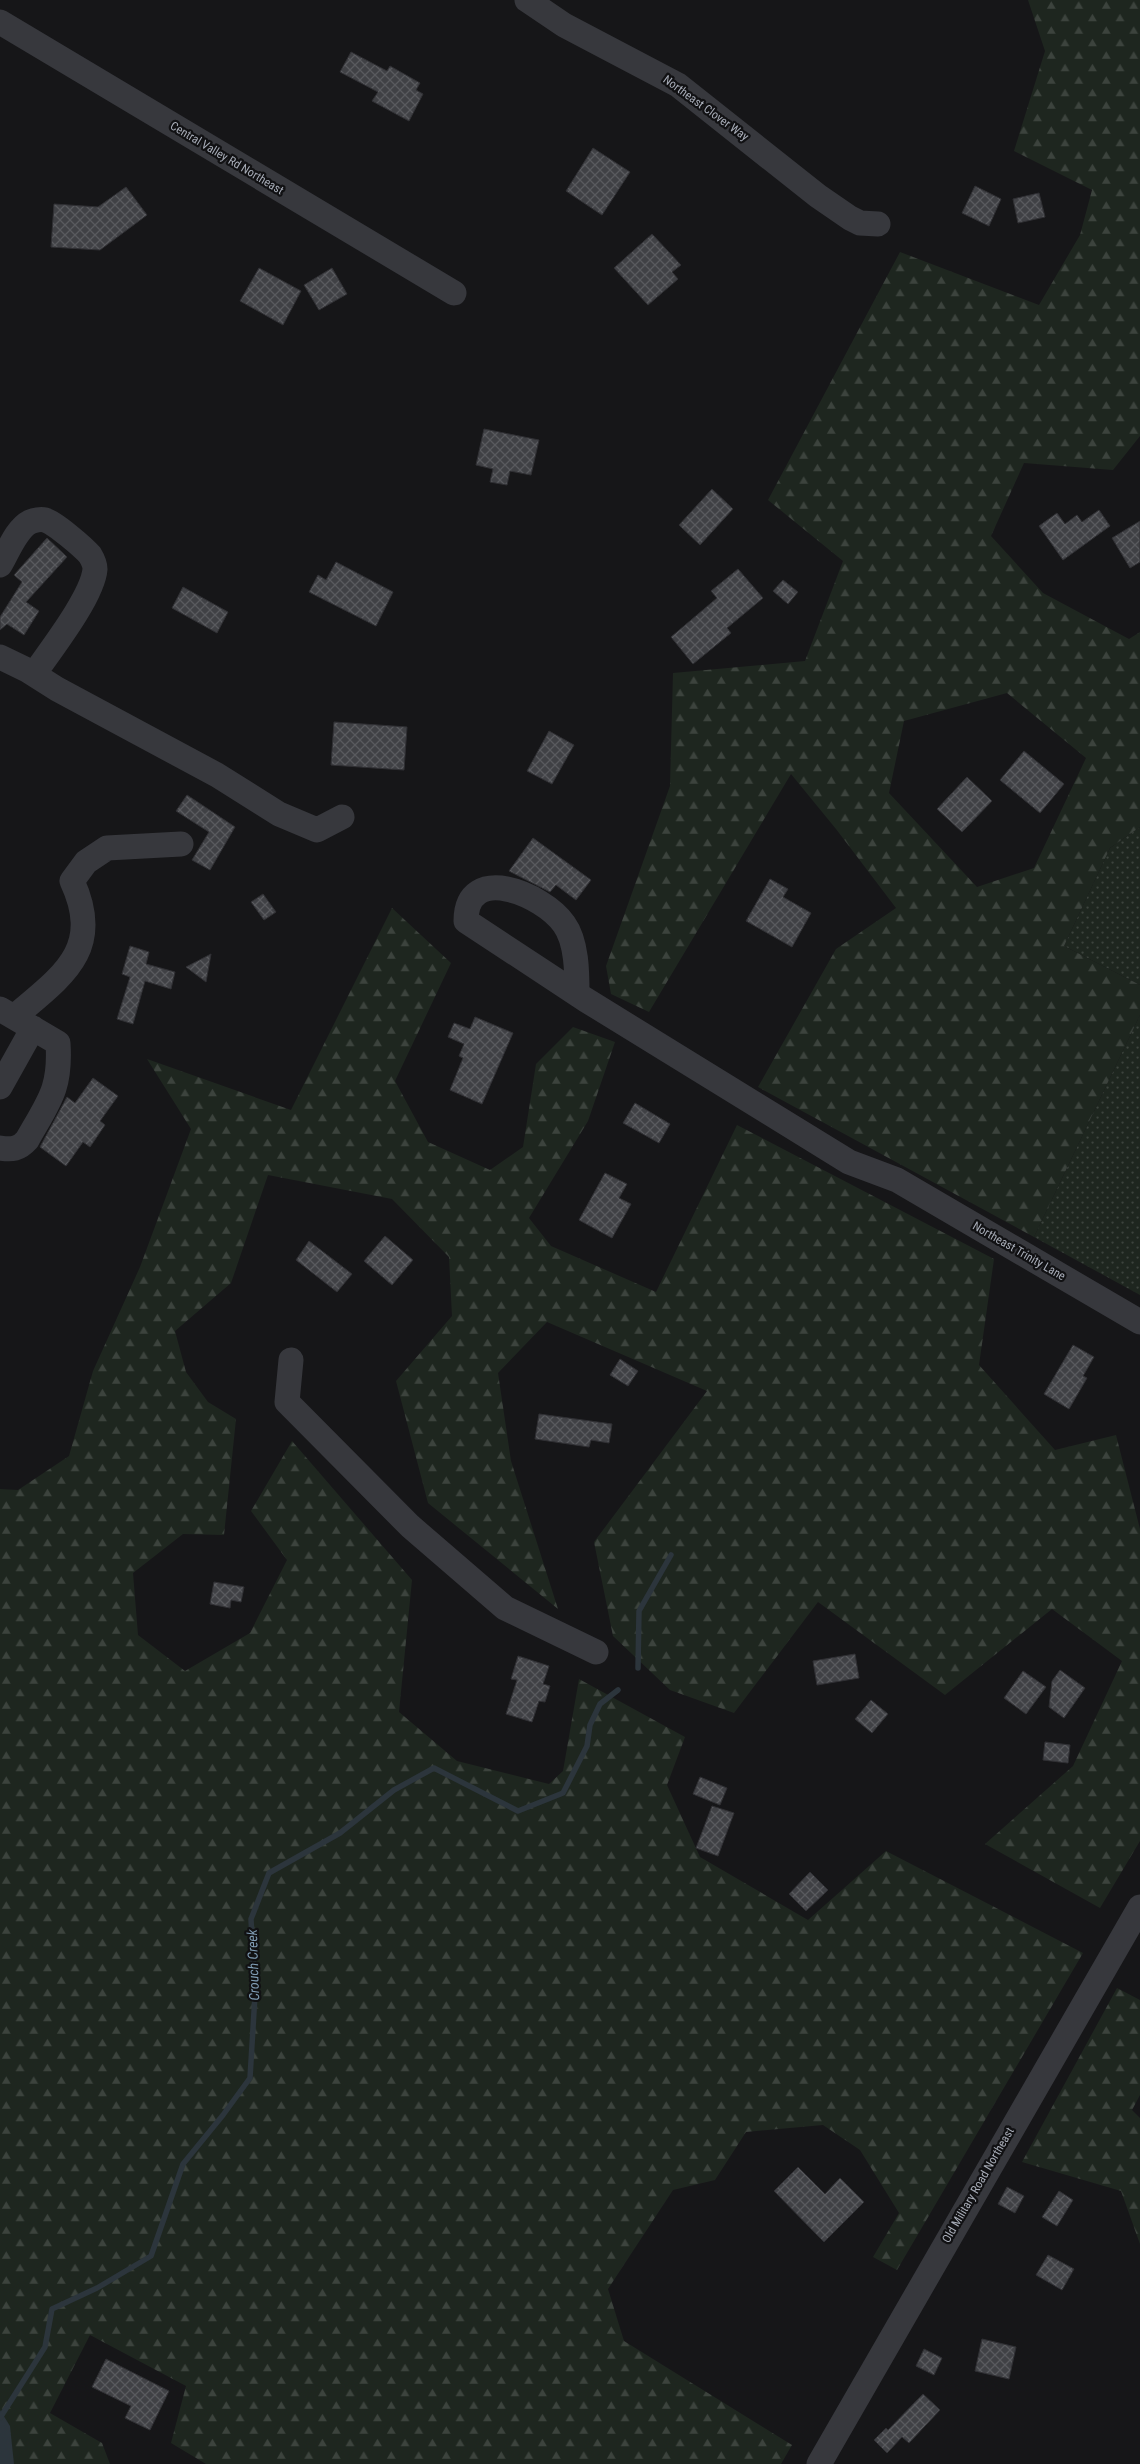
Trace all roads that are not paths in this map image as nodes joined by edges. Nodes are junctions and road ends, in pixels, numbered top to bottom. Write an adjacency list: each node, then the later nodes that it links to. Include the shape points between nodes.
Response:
1 (526, 0): 3 (street, Northeast Clover Way, via 564,25 678,85 850,218 860,223)
2 (0, 22): 4 (street, Central Valley Rd Northeast)
3 (878, 224)
4 (454, 293)
5 (0, 565): 7 (street, via 24,527 39,520 47,520 90,555 94,562 93,580 78,609)
6 (0, 658): 7 (street)
7 (34, 674): 8 (street, via 209,770 279,814 317,830)
8 (342, 817)
9 (181, 844): 11 (street, via 107,848 86,862 72,881 84,916 80,950 57,980)
10 (578, 994): 10 (street, Northeast Trinity Lane, via 570,936 555,913 536,899 504,887 488,889 470,901 466,921); 14 (street, Northeast Trinity Lane, via 849,1162 897,1180)
11 (16, 1018): 12 (street); 13 (street, via 58,1042 59,1061 55,1090 27,1140 21,1147)
12 (0, 1087)
13 (0, 1148)
14 (1140, 1322)
15 (291, 1360): 16 (street, via 287,1402 410,1526 505,1608)
16 (596, 1652)
17 (1140, 1907): 18 (street, Old Military Road Northeast)
18 (819, 2464)

